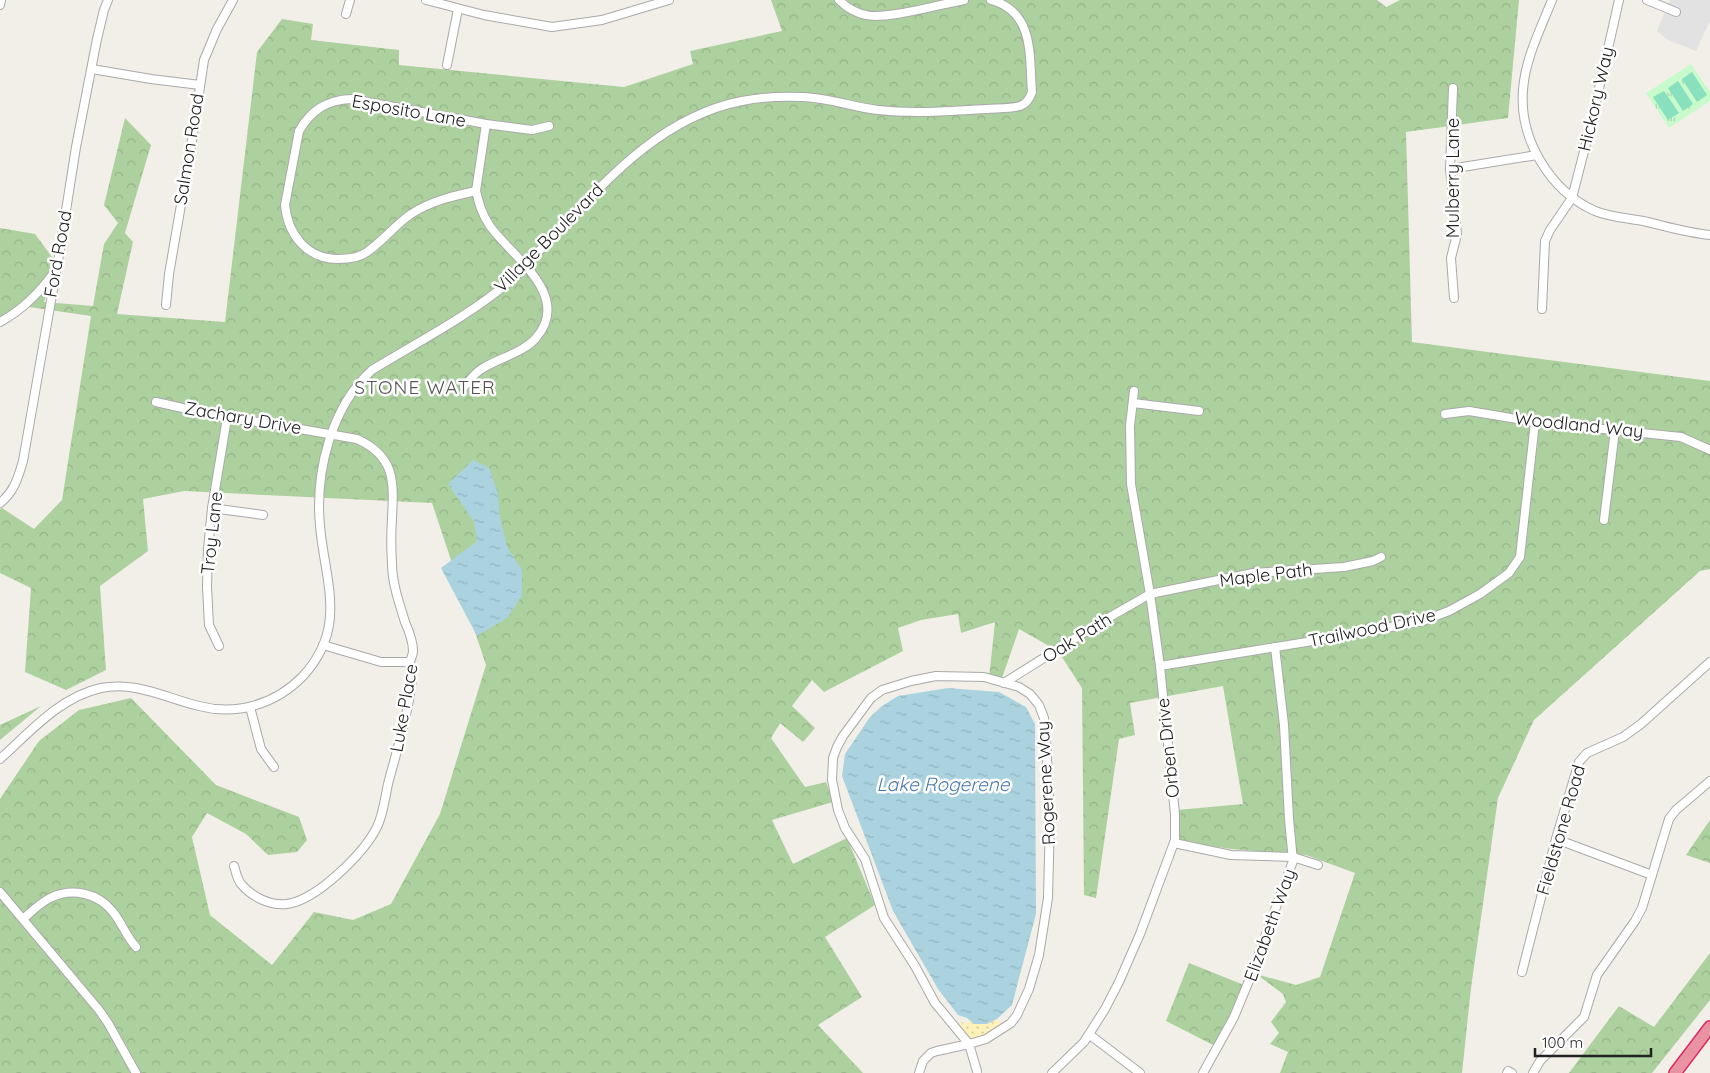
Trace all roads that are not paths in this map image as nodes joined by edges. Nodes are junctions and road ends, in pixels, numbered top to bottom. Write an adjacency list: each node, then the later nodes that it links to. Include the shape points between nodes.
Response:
1 (1, 0): 13 (street)
2 (108, 0): 18 (street, Ford Road)
3 (233, 0): 19 (street, Salmon Road, via 204,60)
4 (350, 0): 16 (street)
5 (426, 0): 14 (street)
6 (669, 0): 14 (street, via 602,20 552,27)
7 (839, 0): 8 (street, via 868,16 884,16)
8 (964, 0)
9 (991, 0): 28 (street, Village Boulevard, via 1007,7 1027,32 1032,92 1024,104 1008,108 904,112 828,100 778,97 726,104 705,111 641,149)
10 (1552, 0): 23 (street, via 1534,45 1523,90 1526,125)
11 (1619, 0): 26 (street, Hickory Way)
12 (1647, 0): 15 (street)
13 (0, 5)
14 (458, 9): 17 (street)
15 (1676, 12)
16 (346, 14)
17 (447, 65)
18 (92, 69): 19 (street); 29 (street, Ford Road)
19 (200, 86): 31 (street, Salmon Road)
20 (1453, 88): 24 (street, Mulberry Lane)
21 (486, 124): 22 (street, Esposito Lane, via 532,130); 25 (street); 25 (street, Esposito Lane, via 351,99 329,102 312,114 299,131 285,205 286,216 294,236 310,252 333,259 356,258 411,214 441,198)
22 (549, 126)
23 (1538, 155): 24 (street); 26 (street, via 1548,173)
24 (1450, 169): 30 (street, Mulberry Lane, via 1457,234 1451,258)
25 (476, 190): 28 (street, via 491,228)
26 (1572, 198): 27 (street, via 1615,216); 32 (street, via 1545,241)
27 (1710, 235)
28 (526, 265): 34 (street, via 546,300 546,318 540,332 528,344 479,371); 43 (street, Village Boulevard, via 480,304 372,370 348,397)
29 (57, 268): 33 (street, via 44,287); 45 (street, Ford Road, via 19,474 15,487)
30 (1454, 298)
31 (166, 305)
32 (1542, 309)
33 (0, 322)
34 (464, 387)
35 (1134, 391): 37 (street, Orben Drive)
36 (156, 402): 40 (street, Zachary Drive)
37 (1132, 403): 38 (street); 50 (street, Orben Drive, via 1131,484)
38 (1199, 411)
39 (1446, 414): 41 (street, Woodland Way, via 1469,411)
40 (227, 418): 43 (street, Zachary Drive); 46 (street, Troy Lane)
41 (1535, 422): 42 (street, Woodland Way); 53 (street, Trailwood Drive, via 1520,557 1509,572 1480,594 1423,621)
42 (1615, 430): 44 (street, Woodland Way, via 1681,437); 48 (street)
43 (331, 434): 51 (street, Village Boulevard, via 320,490 320,525 330,601 330,618); 54 (street, Luke Place, via 367,443 381,454 389,468 394,494 392,566 396,592 412,641)
44 (1710, 450)
45 (0, 503)
46 (212, 508): 47 (street); 52 (street, Troy Lane, via 207,606 208,625)
47 (263, 515)
48 (1604, 520)
49 (1381, 557): 50 (street, Maple Path, via 1344,567 1252,573)
50 (1150, 594): 56 (street, Orben Drive); 57 (street, Oak Path)
51 (323, 645): 54 (street, via 381,662); 58 (street, Village Boulevard, via 309,669 292,686 275,698)
52 (219, 646)
53 (1274, 647): 56 (street, Trailwood Drive); 64 (street, Elizabeth Way, via 1284,725)
54 (410, 662): 66 (street, Luke Place, via 413,678 409,700 382,811 378,825 356,857 316,891 288,904 273,904 250,894 240,882)
55 (1710, 662): 62 (street, Fieldstone Road, via 1641,724 1623,737 1587,752 1579,762)
56 (1160, 666): 63 (street, Orben Drive, via 1175,814)
57 (1004, 683): 74 (street, Rogerene Way, via 1030,694 1044,718 1050,819 1048,898 1039,955 1017,1015 1011,1023 986,1039); 74 (street, Rogerene Way, via 984,677 936,676 882,690 860,712 843,736 833,758 832,780 838,810 845,828 865,859 884,918 936,1004)
58 (250, 707): 59 (street, Village Boulevard, via 209,708 139,688 100,688 67,702); 60 (street, via 261,749)
59 (0, 759)
60 (274, 767)
61 (1710, 781): 67 (street, via 1671,816)
62 (1556, 840): 67 (street); 71 (street, Fieldstone Road)
63 (1174, 842): 64 (street, via 1232,855); 73 (street, Orben Drive, via 1119,982)
64 (1293, 858): 65 (street); 80 (street, Elizabeth Way, via 1234,1017)
65 (1318, 865)
66 (234, 866)
67 (1652, 875): 83 (street, via 1635,922 1598,975 1584,1017 1540,1061)
68 (0, 892): 69 (street)
69 (22, 919): 70 (street, via 50,898 70,892 89,895 112,910 127,938); 76 (street, via 99,1010)
70 (136, 947)
71 (1522, 972)
72 (1710, 1027): 84 (highway)
73 (1090, 1034): 78 (street, Orben Drive); 79 (street)
74 (969, 1044): 75 (street); 77 (street, Rogerene Way, via 931,1054)
75 (977, 1071)
76 (136, 1073)
77 (919, 1073)
78 (1052, 1073)
79 (1140, 1073)
80 (1203, 1073)
81 (1507, 1073): 82 (street)
82 (1512, 1073)
83 (1533, 1073)
84 (1675, 1073)

